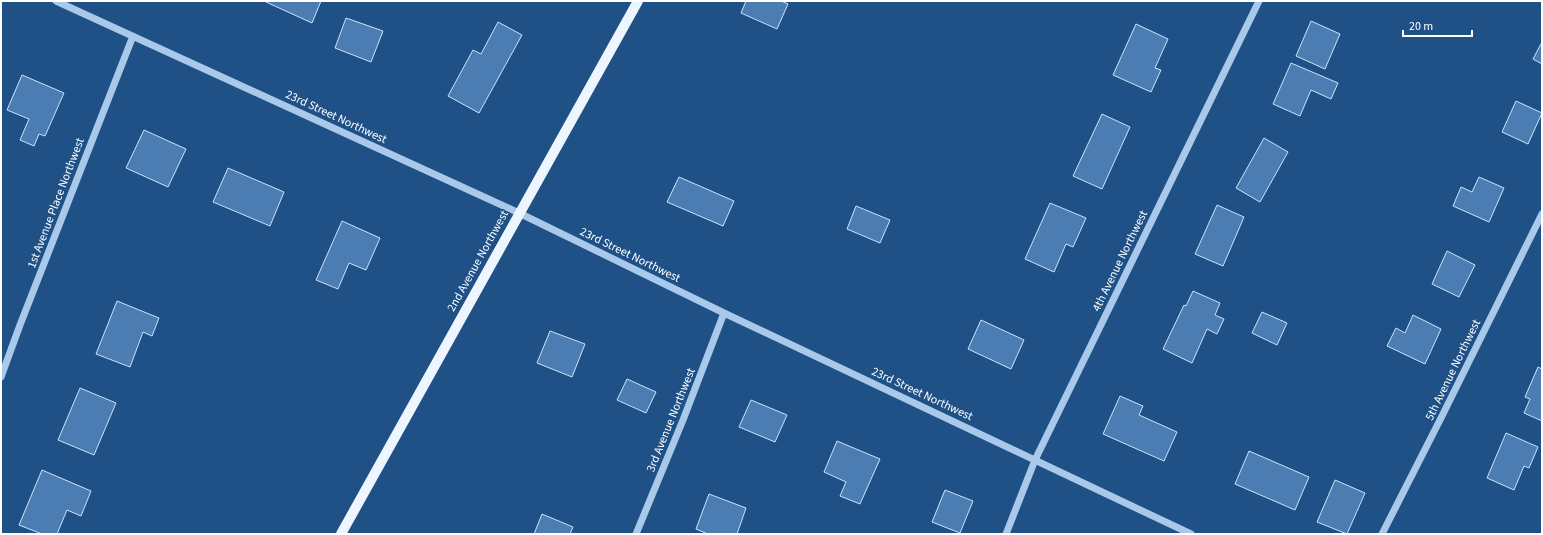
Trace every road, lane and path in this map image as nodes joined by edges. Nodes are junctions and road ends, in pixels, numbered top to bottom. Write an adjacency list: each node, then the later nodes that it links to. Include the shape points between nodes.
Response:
1 (56, 1): 4 (street, 23rd Street Northwest)
2 (638, 1): 5 (main road, 2nd Avenue Northwest)
3 (1259, 1): 9 (street, 4th Avenue Northwest)
4 (133, 36): 5 (street, 23rd Street Northwest); 8 (street, 1st Avenue Place Northwest)
5 (519, 213): 7 (street, 23rd Street Northwest); 10 (main road, 2nd Avenue Northwest)
6 (1542, 214): 14 (street, 5th Avenue Northwest)
7 (724, 313): 9 (street, 23rd Street Northwest); 11 (street, 3rd Avenue Northwest)
8 (1, 377)
9 (1036, 460): 12 (street, 4th Avenue Northwest); 13 (street, 23rd Street Northwest)
10 (341, 534)
11 (636, 534)
12 (1006, 534)
13 (1191, 534)
14 (1382, 534)

